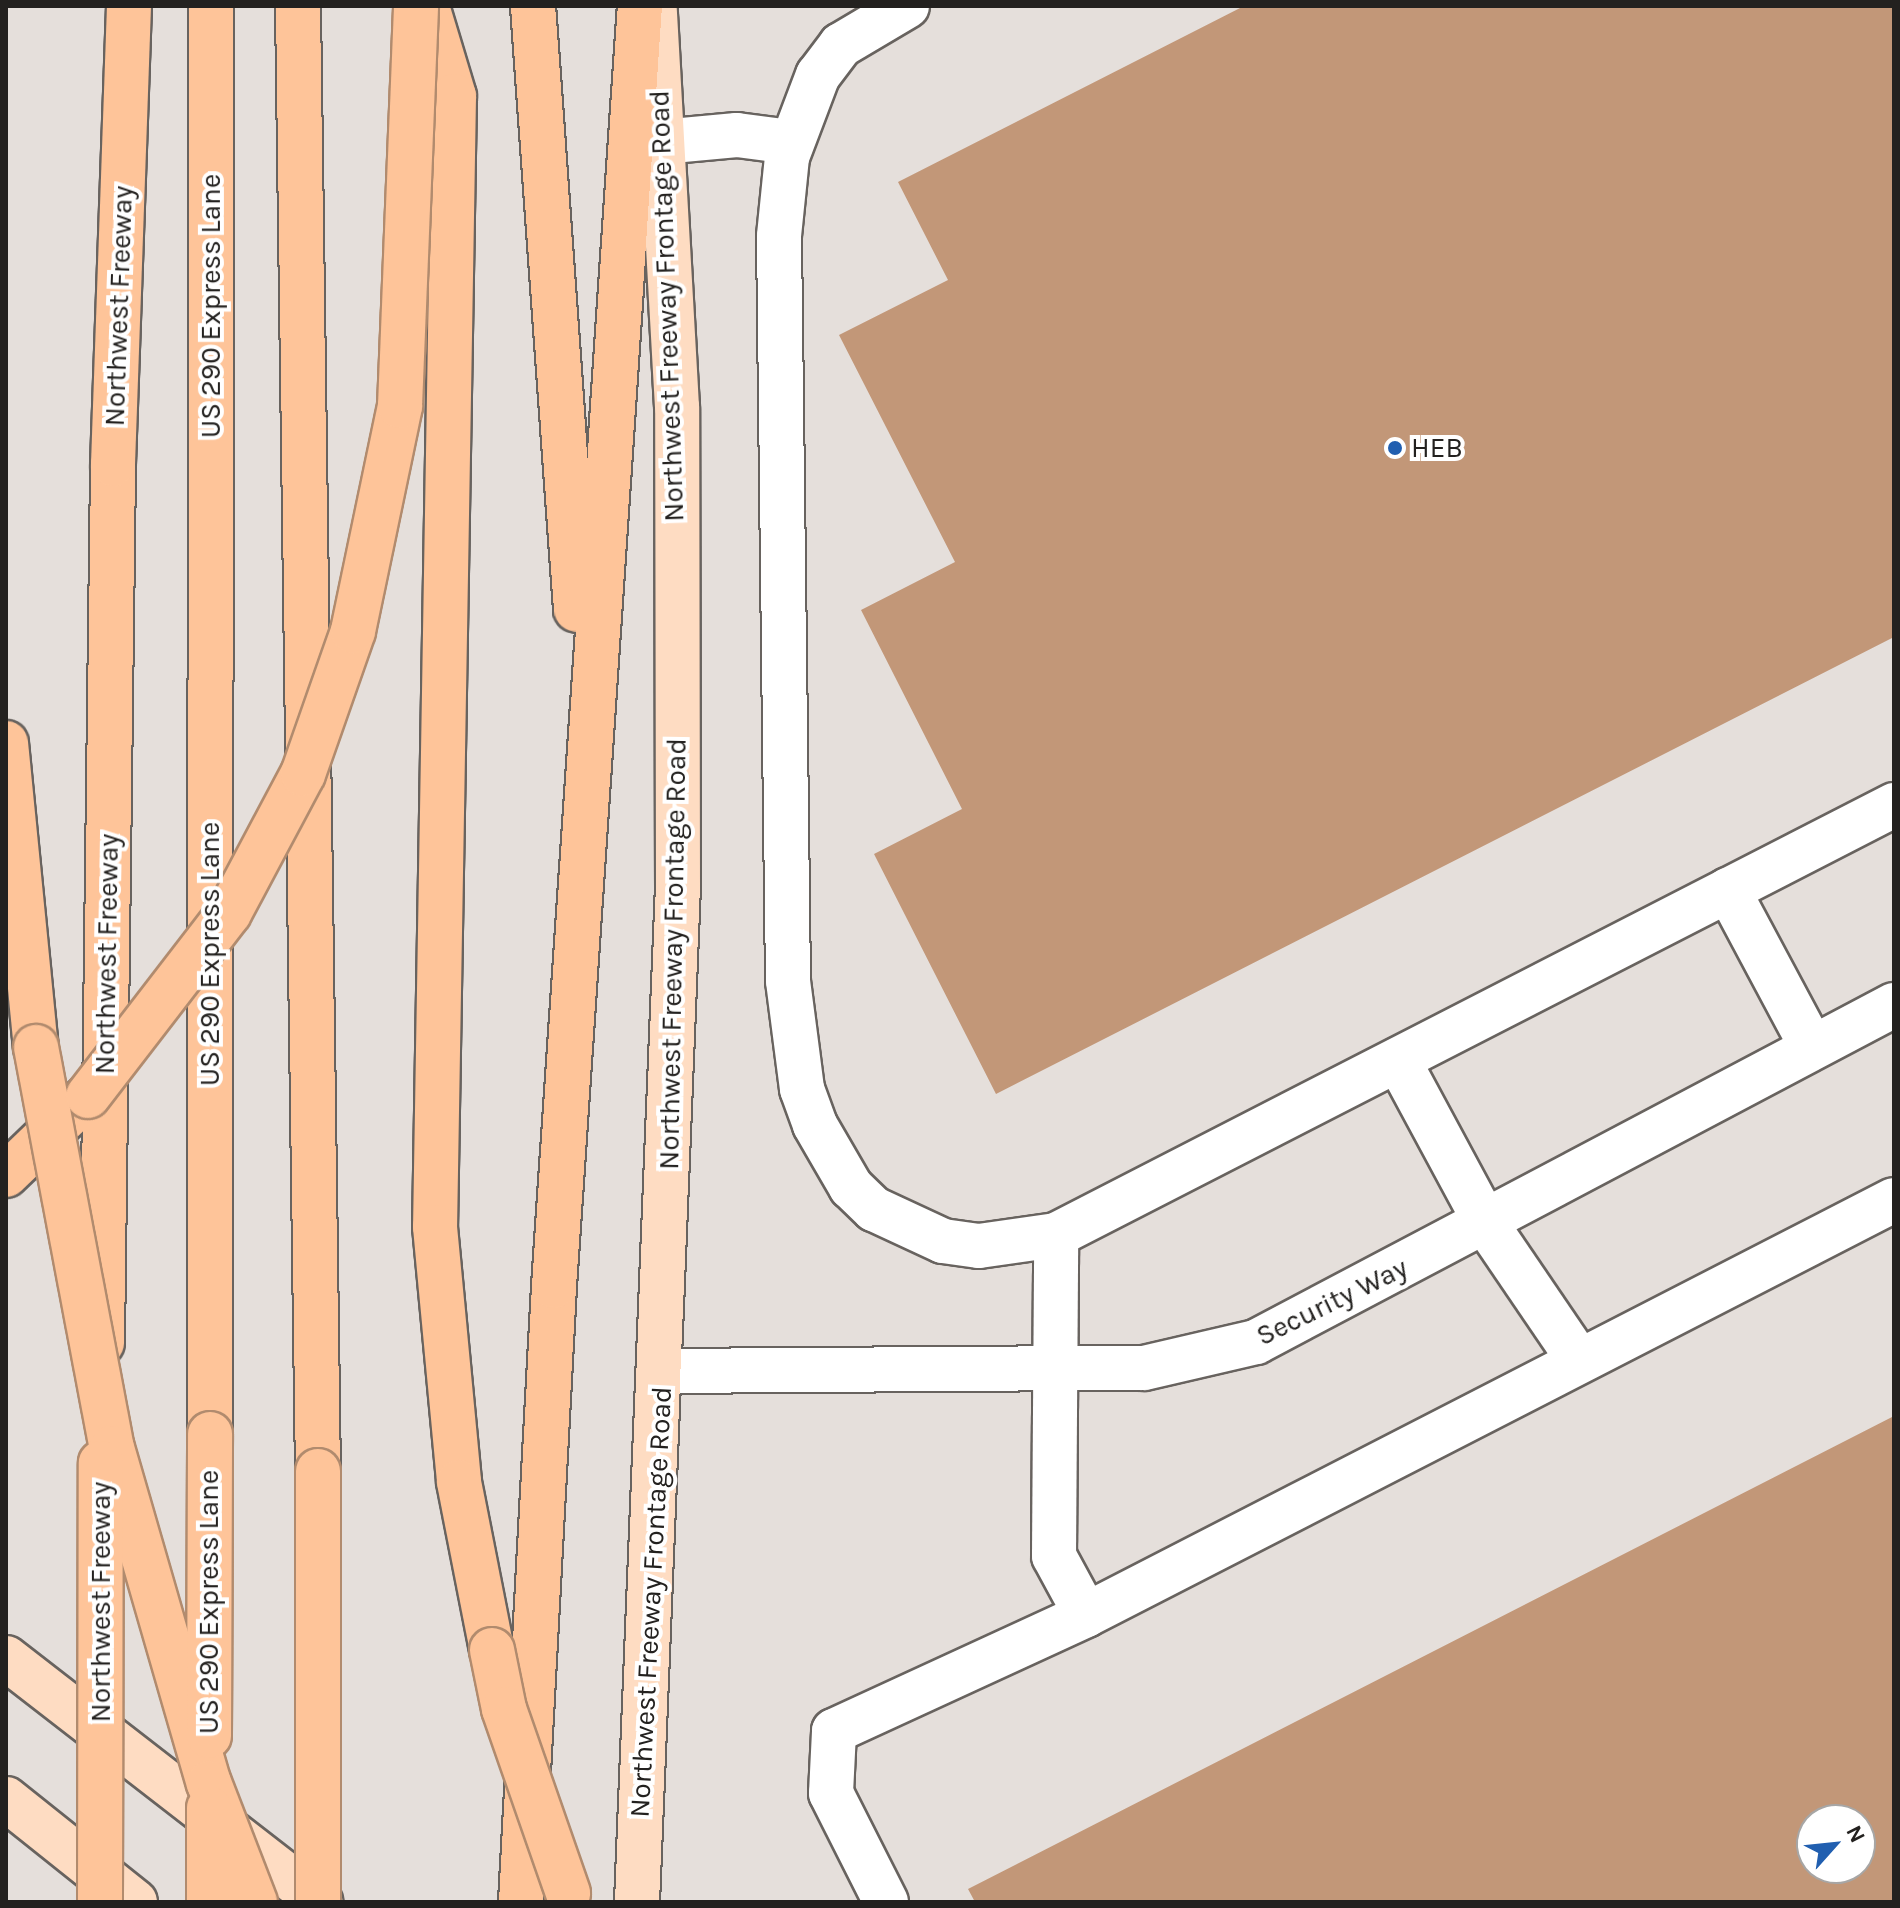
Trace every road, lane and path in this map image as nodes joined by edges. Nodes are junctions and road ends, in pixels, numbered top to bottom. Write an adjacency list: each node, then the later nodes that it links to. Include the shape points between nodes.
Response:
1 (129, 6): 30 (highway, Northwest Freeway, bridge, via 113,464)
2 (211, 6): 32 (highway, US 290 Express Lane, bridge)
3 (298, 6): 34 (highway, bridge)
4 (416, 6): 19 (highway, bridge, via 409,284 396,435 374,555 303,774 185,978 88,1096)
5 (427, 6): 36 (highway, bridge, via 454,96 435,1227 459,1482 504,1709)
6 (533, 6): 13 (highway)
7 (640, 6): 13 (highway)
8 (655, 6): 10 (main road, Northwest Freeway Frontage Road)
9 (907, 6): 11 (street, via 841,45 818,75)
10 (661, 142): 11 (street, via 737,135); 25 (main road, Northwest Freeway Frontage Road, via 677,407 678,869)
11 (791, 142): 22 (street, via 780,199 780,331 788,981 802,1089 851,1187 901,1225 979,1246)
12 (6, 743): 33 (highway, bridge, via 36,1047 112,1448 209,1783)
13 (588, 771): 35 (highway, bridge)
14 (1894, 805): 15 (street)
15 (1728, 890): 17 (street); 18 (street)
16 (1894, 1005): 17 (street, Security Way)
17 (1812, 1047): 21 (street, Security Way)
18 (1398, 1060): 21 (street); 22 (street)
19 (6, 1175)
20 (1894, 1200): 23 (street)
21 (1487, 1225): 23 (street); 24 (street, Security Way, via 1256,1342 1144,1368)
22 (1056, 1235): 24 (street)
23 (1578, 1359): 26 (street)
24 (1050, 1369): 25 (street, Security Way); 26 (street, via 1054,1556)
25 (661, 1371): 29 (main road, Northwest Freeway Frontage Road)
26 (1086, 1615): 37 (street, via 834,1731 831,1793)
27 (6, 1658): 34 (main road)
28 (6, 1799): 31 (main road)
29 (635, 1898)
30 (100, 1902)
31 (135, 1902)
32 (209, 1902)
33 (255, 1902)
34 (319, 1902)
35 (521, 1902)
36 (571, 1902)
37 (886, 1902)

